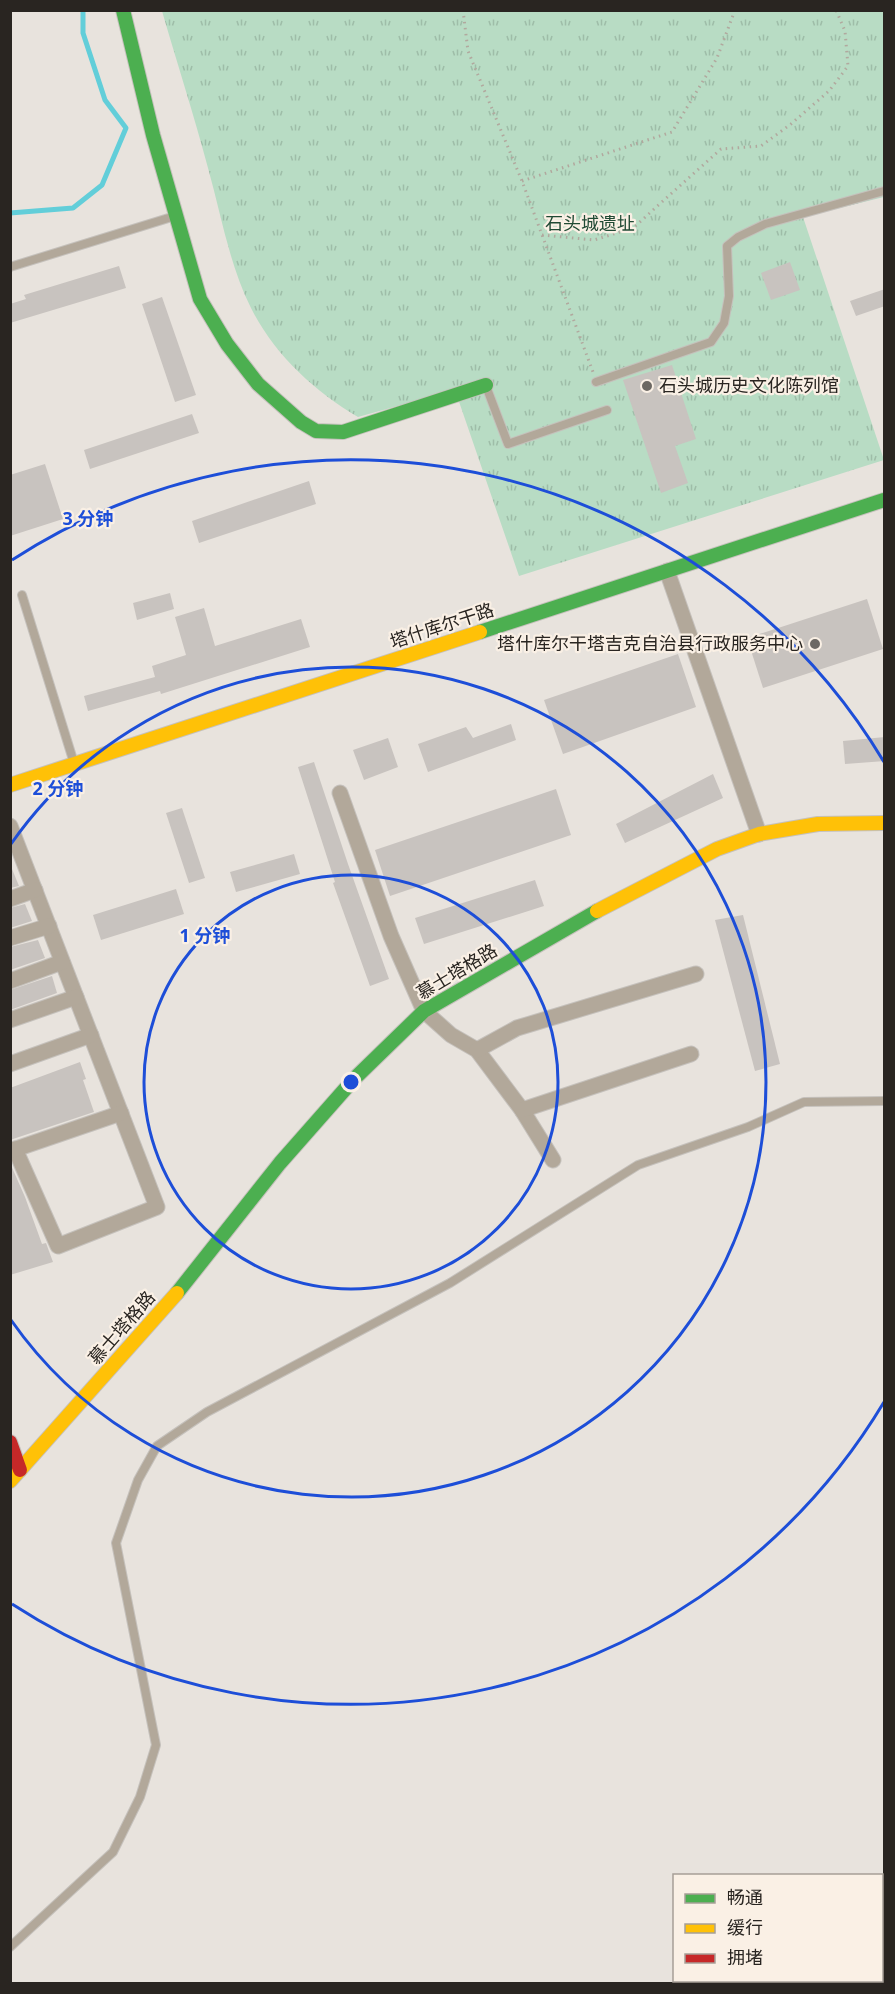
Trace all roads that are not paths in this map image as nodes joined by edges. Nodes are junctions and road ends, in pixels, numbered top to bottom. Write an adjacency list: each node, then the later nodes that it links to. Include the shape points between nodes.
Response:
1 (123, 10): 3 (street)
2 (885, 191): 5 (lane, via 765,224 738,237 727,246 724,323 711,342)
3 (176, 216): 4 (lane); 6 (street, via 200,299 227,344 258,384 316,431 342,432)
4 (10, 267)
5 (597, 382)
6 (486, 385): 7 (lane, via 508,444)
7 (607, 410)
8 (885, 500): 9 (street, 塔什库尔干路)
9 (667, 571): 11 (street, 塔什库尔干路); 16 (street)
10 (22, 595): 11 (lane)
11 (74, 764): 12 (street, 塔什库尔干路)
12 (10, 785)
13 (340, 793): 25 (street, via 391,936)
14 (885, 823): 16 (street, 慕士塔格路, via 818,824)
15 (10, 826): 17 (street)
16 (759, 834): 25 (street, 慕士塔格路, via 717,849 623,896)
17 (35, 890): 18 (street); 19 (street)
18 (10, 899)
19 (49, 926): 20 (street); 21 (street)
20 (10, 938)
21 (63, 962): 23 (street); 24 (street)
22 (696, 974): 28 (street, via 518,1029)
23 (10, 981)
24 (76, 997): 26 (street); 27 (street)
25 (424, 1011): 28 (street, via 451,1035); 37 (street, 慕士塔格路, via 354,1079 287,1155 195,1272)
26 (10, 1020)
27 (91, 1035): 30 (street); 33 (street)
28 (477, 1050): 32 (street)
29 (691, 1053): 32 (street)
30 (10, 1064)
31 (885, 1101): 39 (lane, via 804,1102 748,1127 638,1166 450,1283 207,1412 157,1446 138,1480 116,1543 156,1745 140,1797 113,1852)
32 (522, 1110): 35 (street)
33 (121, 1113): 34 (street); 34 (street, via 157,1208 58,1246)
34 (13, 1150)
35 (553, 1160)
36 (10, 1442): 37 (street)
37 (20, 1470): 38 (street, 慕士塔格路)
38 (10, 1481)
39 (10, 1947)

